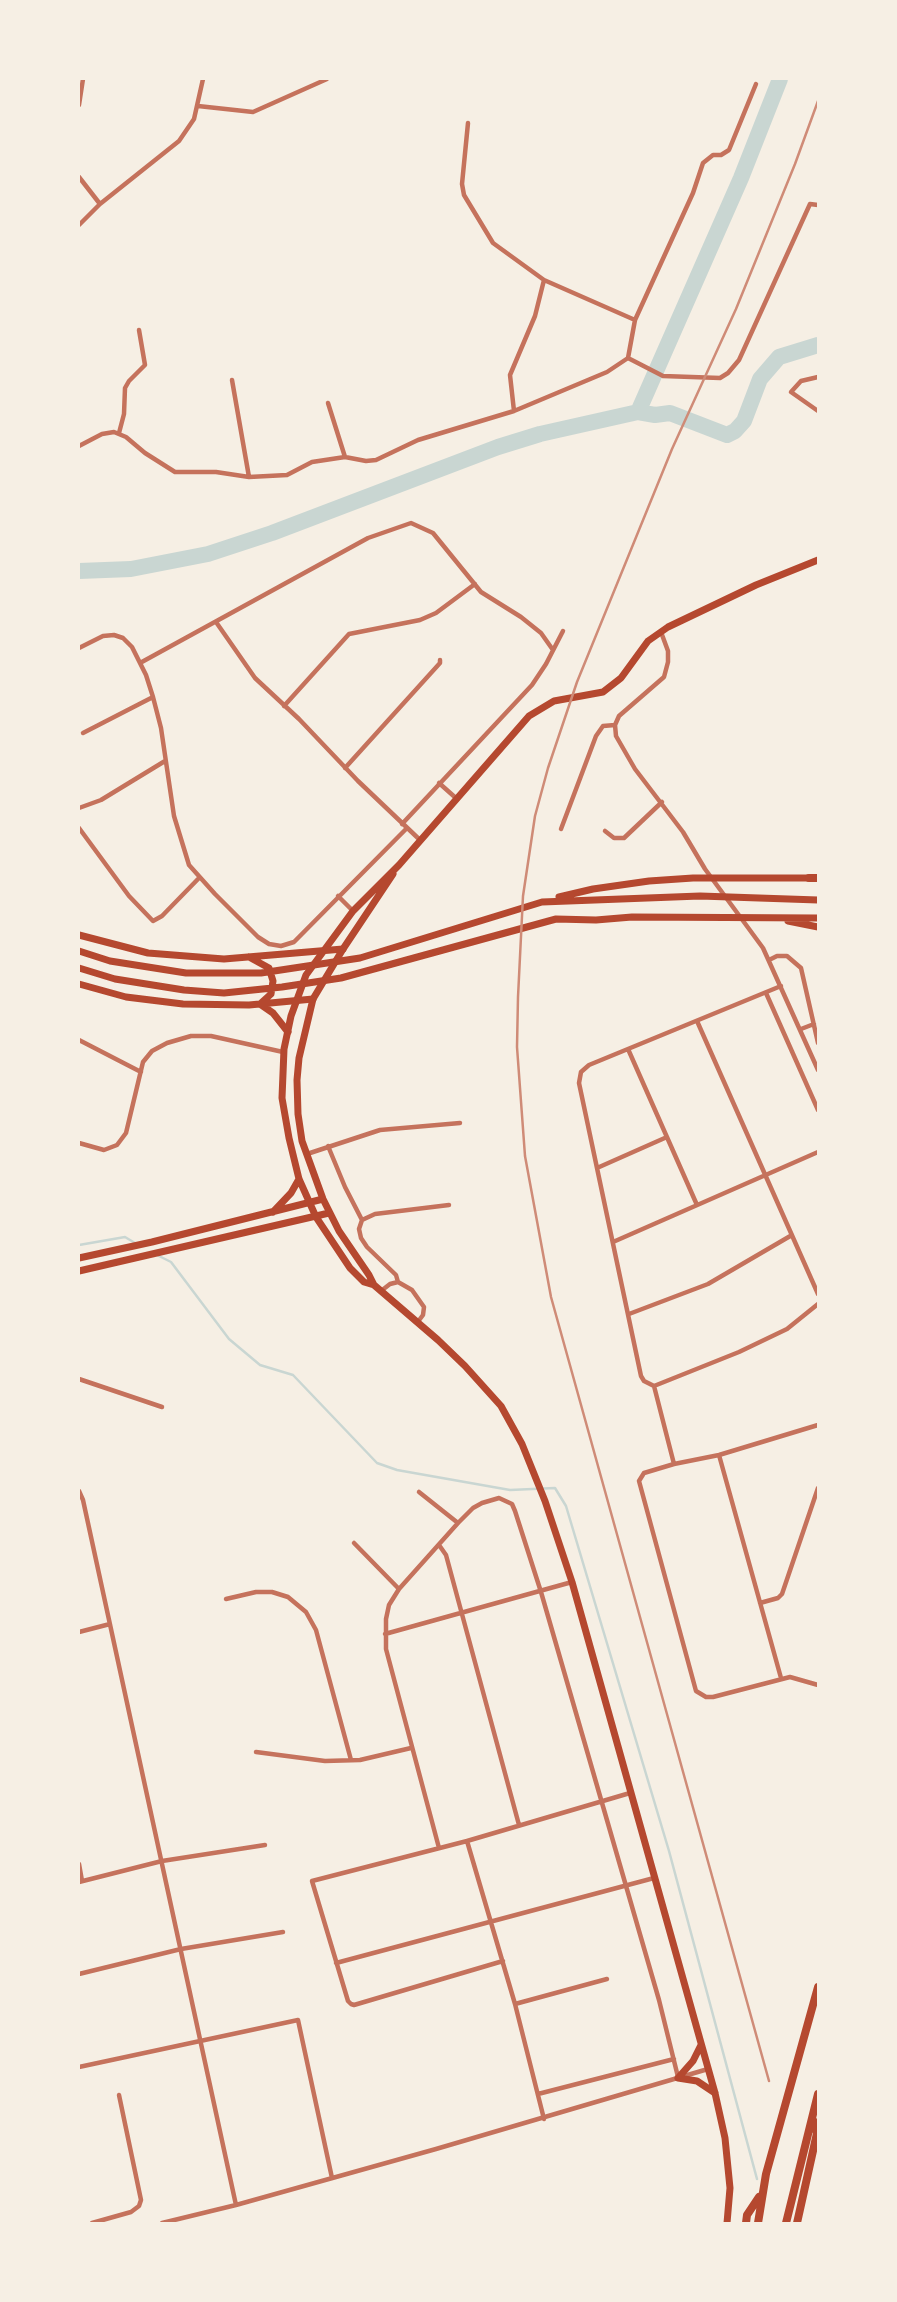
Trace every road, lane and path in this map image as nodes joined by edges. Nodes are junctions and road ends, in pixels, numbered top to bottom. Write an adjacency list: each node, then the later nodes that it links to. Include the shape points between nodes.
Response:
1 (83, 79): 5 (street)
2 (203, 79): 6 (street)
3 (327, 79): 6 (street, via 253,112)
4 (757, 84): 13 (street, via 729,150 703,163)
5 (79, 105)
6 (198, 106): 9 (street, via 178,141)
7 (468, 123): 12 (street, via 464,195 493,243)
8 (79, 177): 9 (street)
9 (100, 204): 11 (street)
10 (818, 205): 15 (street, via 810,204 739,360 728,373 720,378 663,376)
11 (79, 225)
12 (544, 280): 13 (street); 19 (street, via 535,316 510,374)
13 (635, 320): 15 (street)
14 (139, 330): 21 (street, via 145,365 125,388)
15 (628, 358): 19 (street, via 607,372)
16 (818, 377): 20 (street, via 801,381 791,392)
17 (232, 380): 24 (street)
18 (328, 403): 23 (street)
19 (514, 411): 23 (street, via 418,440 376,460)
20 (818, 411)
21 (119, 433): 22 (street, via 102,434); 24 (street, via 175,472)
22 (79, 446)
23 (345, 457): 24 (street, via 312,462 287,475)
24 (249, 477)
25 (818, 560): 29 (main road)
26 (475, 584): 27 (street, via 433,533 411,523 368,538); 31 (street, via 541,633); 35 (street, via 436,614 349,634)
27 (216, 621): 33 (street); 35 (street, via 255,678)
28 (562, 631): 31 (street)
29 (661, 632): 36 (street, via 668,651 664,677 627,708); 41 (main road, via 603,692 554,701 529,716)
30 (79, 648): 33 (street, via 114,635 132,647)
31 (553, 650): 40 (street, via 532,685)
32 (440, 660): 39 (street)
33 (140, 663): 34 (street)
34 (153, 697): 37 (street); 38 (street)
35 (284, 706): 39 (street)
36 (615, 725): 42 (street, via 622,748); 47 (street, via 603,726 596,736)
37 (83, 733)
38 (165, 761): 43 (street, via 101,800); 51 (street, via 181,842)
39 (345, 768): 44 (street)
40 (439, 783): 41 (street); 44 (street)
41 (457, 799): 49 (main road)
42 (662, 802): 48 (street, via 624,838); 65 (street)
43 (79, 808)
44 (402, 824): 46 (street)
45 (79, 828): 51 (street, via 153,921)
46 (407, 828): 49 (street); 53 (street)
47 (561, 829)
48 (605, 831)
49 (420, 840): 50 (main road)
50 (399, 865): 56 (main road); 61 (main road)
51 (199, 878): 53 (street, via 258,937 281,946 294,942)
52 (815, 878): 55 (main road, via 649,881)
53 (338, 896): 56 (street)
54 (818, 900): 55 (main road, via 686,896)
55 (542, 902): 63 (main road, via 360,958 261,973 187,973 110,961)
56 (353, 911): 62 (main road)
57 (772, 918): 58 (main road); 59 (main road); 66 (main road, via 556,919 341,978 224,993 115,979)
58 (818, 918)
59 (818, 927)
60 (79, 935): 64 (main road, via 148,953)
61 (343, 949): 62 (main road); 70 (main road)
62 (325, 950): 64 (main road); 71 (main road, via 306,975)
63 (79, 951)
64 (247, 957): 72 (main road, via 269,968 271,994)
65 (769, 960): 68 (street); 74 (street, via 787,956 801,968)
66 (79, 968)
67 (79, 984): 72 (main road, via 126,997 183,1004)
68 (781, 986): 69 (street); 75 (street)
69 (766, 992): 73 (street); 83 (street)
70 (313, 999): 71 (main road); 89 (main road, via 297,1080)
71 (296, 1001): 72 (main road); 76 (main road)
72 (260, 1004): 76 (main road)
73 (697, 1021): 79 (street); 91 (street)
74 (814, 1024): 75 (street); 78 (street)
75 (800, 1029): 81 (street)
76 (288, 1032): 80 (main road)
77 (79, 1040): 82 (street)
78 (818, 1041)
79 (628, 1049): 85 (street); 90 (street, via 581,1072 579,1083)
80 (284, 1052): 82 (street, via 191,1036 152,1051); 92 (main road, via 282,1098)
81 (818, 1070)
82 (141, 1072): 86 (street, via 126,1133 117,1146 104,1150)
83 (818, 1110)
84 (460, 1124): 87 (street, via 380,1130)
85 (667, 1137): 90 (street); 96 (street)
86 (79, 1143)
87 (328, 1146): 89 (street); 100 (street)
88 (818, 1152): 91 (street)
89 (306, 1154): 93 (main road)
90 (597, 1168): 102 (street)
91 (765, 1175): 96 (street); 101 (street)
92 (299, 1179): 94 (main road); 97 (main road)
93 (323, 1199): 94 (main road); 98 (main road)
94 (311, 1203): 97 (main road); 99 (main road)
95 (449, 1205): 100 (street, via 375,1214)
96 (697, 1205): 102 (street)
97 (273, 1212): 103 (main road)
98 (329, 1213): 99 (main road); 106 (main road)
99 (316, 1217): 104 (main road); 106 (main road, via 349,1268)
100 (362, 1220): 105 (street, via 361,1238)
101 (792, 1235): 108 (street); 110 (street, via 708,1284)
102 (612, 1242): 110 (street)
103 (79, 1258)
104 (79, 1271)
105 (398, 1282): 107 (street); 111 (street, via 412,1290 424,1307)
106 (374, 1285): 107 (main road)
107 (381, 1292): 111 (main road)
108 (818, 1294)
109 (818, 1304): 113 (street, via 787,1329)
110 (629, 1314): 113 (street, via 641,1376)
111 (416, 1323): 125 (main road, via 465,1366 500,1406 535,1475)
112 (79, 1379): 114 (street)
113 (654, 1386): 117 (street)
114 (162, 1406)
115 (818, 1425): 116 (street)
116 (719, 1455): 117 (street); 129 (street)
117 (674, 1464): 134 (street, via 644,1472 639,1481 693,1685 706,1697)
118 (818, 1488): 129 (street, via 782,1594)
119 (79, 1491): 121 (street)
120 (419, 1492): 122 (street)
121 (81, 1501): 131 (street)
122 (458, 1523): 124 (street); 127 (street, via 472,1508 492,1499 512,1504)
123 (354, 1543): 126 (street)
124 (439, 1545): 126 (street); 130 (street)
125 (572, 1582): 127 (street); 139 (main road)
126 (399, 1589): 133 (street, via 387,1612)
127 (541, 1592): 130 (street); 140 (street)
128 (226, 1599): 138 (street, via 272,1592 288,1597 306,1612 316,1630)
129 (760, 1603): 134 (street)
130 (462, 1613): 133 (street); 141 (street)
131 (110, 1624): 132 (street); 145 (street)
132 (79, 1632)
133 (385, 1634): 136 (street)
134 (781, 1678): 135 (street, via 796,1677)
135 (818, 1685)
136 (411, 1748): 138 (street); 144 (street)
137 (256, 1752): 138 (street)
138 (351, 1760)
139 (630, 1793): 140 (street); 147 (main road)
140 (602, 1801): 141 (street); 149 (street)
141 (519, 1825): 142 (street)
142 (467, 1841): 144 (street); 150 (street)
143 (265, 1844): 145 (street)
144 (439, 1848): 154 (street, via 312,1881)
145 (162, 1861): 148 (street); 152 (street)
146 (79, 1864): 148 (street)
147 (654, 1878): 149 (street); 160 (main road)
148 (81, 1882)
149 (625, 1886): 150 (street); 161 (street)
150 (492, 1921): 153 (street); 154 (street)
151 (283, 1932): 152 (street)
152 (181, 1950): 155 (street); 159 (street)
153 (503, 1961): 154 (street, via 354,2005 348,2001); 158 (street)
154 (336, 1963)
155 (79, 1974)
156 (607, 1979): 158 (street)
157 (818, 1986): 172 (highway)
158 (515, 2004): 166 (street)
159 (201, 2041): 162 (street); 171 (street, via 298,2020); 173 (street)
160 (701, 2044): 163 (main road); 164 (main road)
161 (674, 2059): 164 (street); 166 (street)
162 (79, 2067)
163 (708, 2070): 164 (street); 165 (main road)
164 (678, 2078): 165 (main road, via 697,2081); 170 (street)
165 (715, 2093): 176 (main road, via 730,2188)
166 (538, 2094): 170 (street)
167 (818, 2094): 169 (highway)
168 (119, 2095): 174 (street, via 141,2200 131,2212)
169 (813, 2117): 179 (highway); 180 (highway, via 817,2133)
170 (544, 2119): 171 (street)
171 (332, 2178): 173 (street)
172 (761, 2194): 177 (highway); 178 (highway)
173 (236, 2205): 175 (street)
174 (92, 2223)
175 (162, 2223)
176 (727, 2223)
177 (746, 2223)
178 (758, 2223)
179 (786, 2223)
180 (797, 2223)

